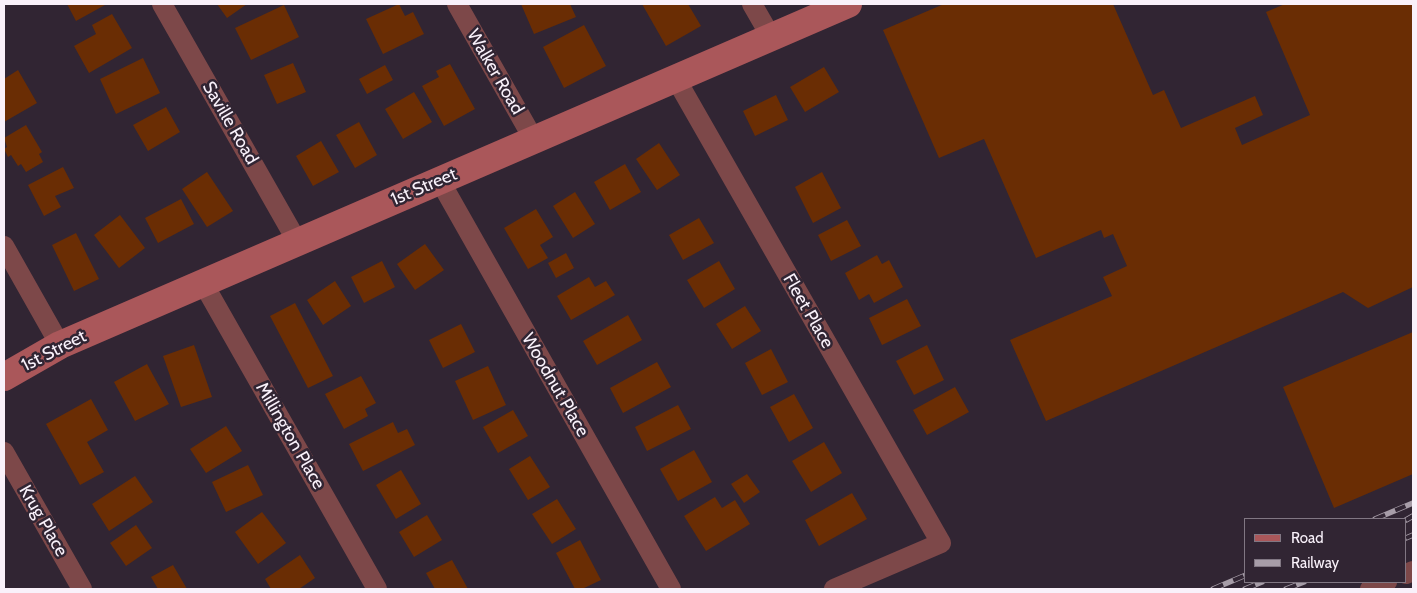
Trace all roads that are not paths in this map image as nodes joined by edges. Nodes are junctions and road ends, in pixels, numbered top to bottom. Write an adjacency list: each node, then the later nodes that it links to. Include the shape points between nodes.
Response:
1 (162, 4): 9 (street, Saville Road)
2 (457, 4): 7 (street, Walker Road)
3 (752, 4): 5 (street)
4 (848, 4): 5 (street, 1st Street)
5 (771, 37): 6 (street, 1st Street)
6 (676, 78): 7 (street, 1st Street); 19 (street, Fleet Place, via 941,543)
7 (534, 140): 8 (street, 1st Street)
8 (440, 181): 9 (street, 1st Street); 18 (street, Woodnut Place)
9 (298, 242): 11 (street, 1st Street)
10 (4, 246): 12 (street)
11 (203, 283): 12 (street, 1st Street); 17 (street, Millington Place)
12 (60, 345): 13 (street, 1st Street)
13 (4, 377)
14 (4, 452): 16 (street, Krug Place)
15 (1385, 583): 20 (street)
16 (82, 589)
17 (376, 589)
18 (671, 589)
19 (834, 589)
20 (1370, 589)

